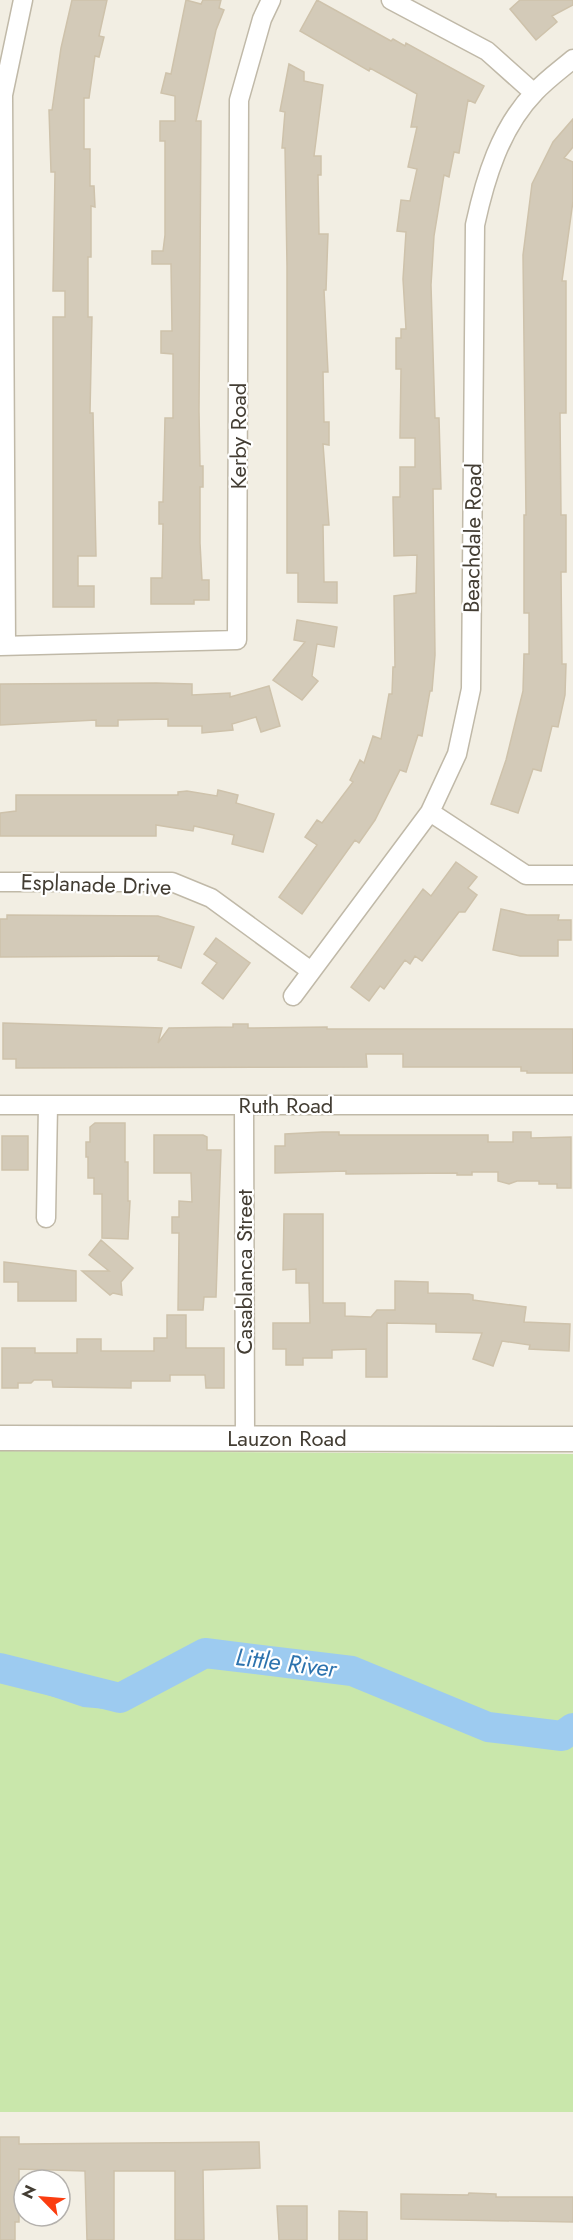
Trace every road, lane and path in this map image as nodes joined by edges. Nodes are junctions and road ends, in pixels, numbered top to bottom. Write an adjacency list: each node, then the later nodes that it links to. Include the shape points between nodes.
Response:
1 (23, 0): 6 (street, via 3,95)
2 (271, 0): 6 (street, Kerby Road, via 239,100 237,640)
3 (391, 0): 5 (street, via 487,51)
4 (573, 59): 5 (street, Beachdale Road)
5 (534, 93): 7 (street, Beachdale Road, via 514,120 486,175 475,225 471,689 457,754)
6 (3, 646)
7 (430, 812): 8 (street, via 526,875); 10 (street, Beachdale Road)
8 (573, 875)
9 (0, 882): 10 (street, Esplanade Drive, via 172,882 211,898)
10 (311, 971): 11 (street, Beachdale Road)
11 (293, 996)
12 (244, 1105): 13 (street, Ruth Road); 15 (street, Ruth Road); 18 (street, Casablanca Street)
13 (573, 1105)
14 (0, 1106): 15 (street, Ruth Road)
15 (48, 1106): 16 (street)
16 (46, 1218)
17 (0, 1438): 18 (street, Lauzon Road)
18 (245, 1438): 19 (street, Lauzon Road)
19 (573, 1438)

